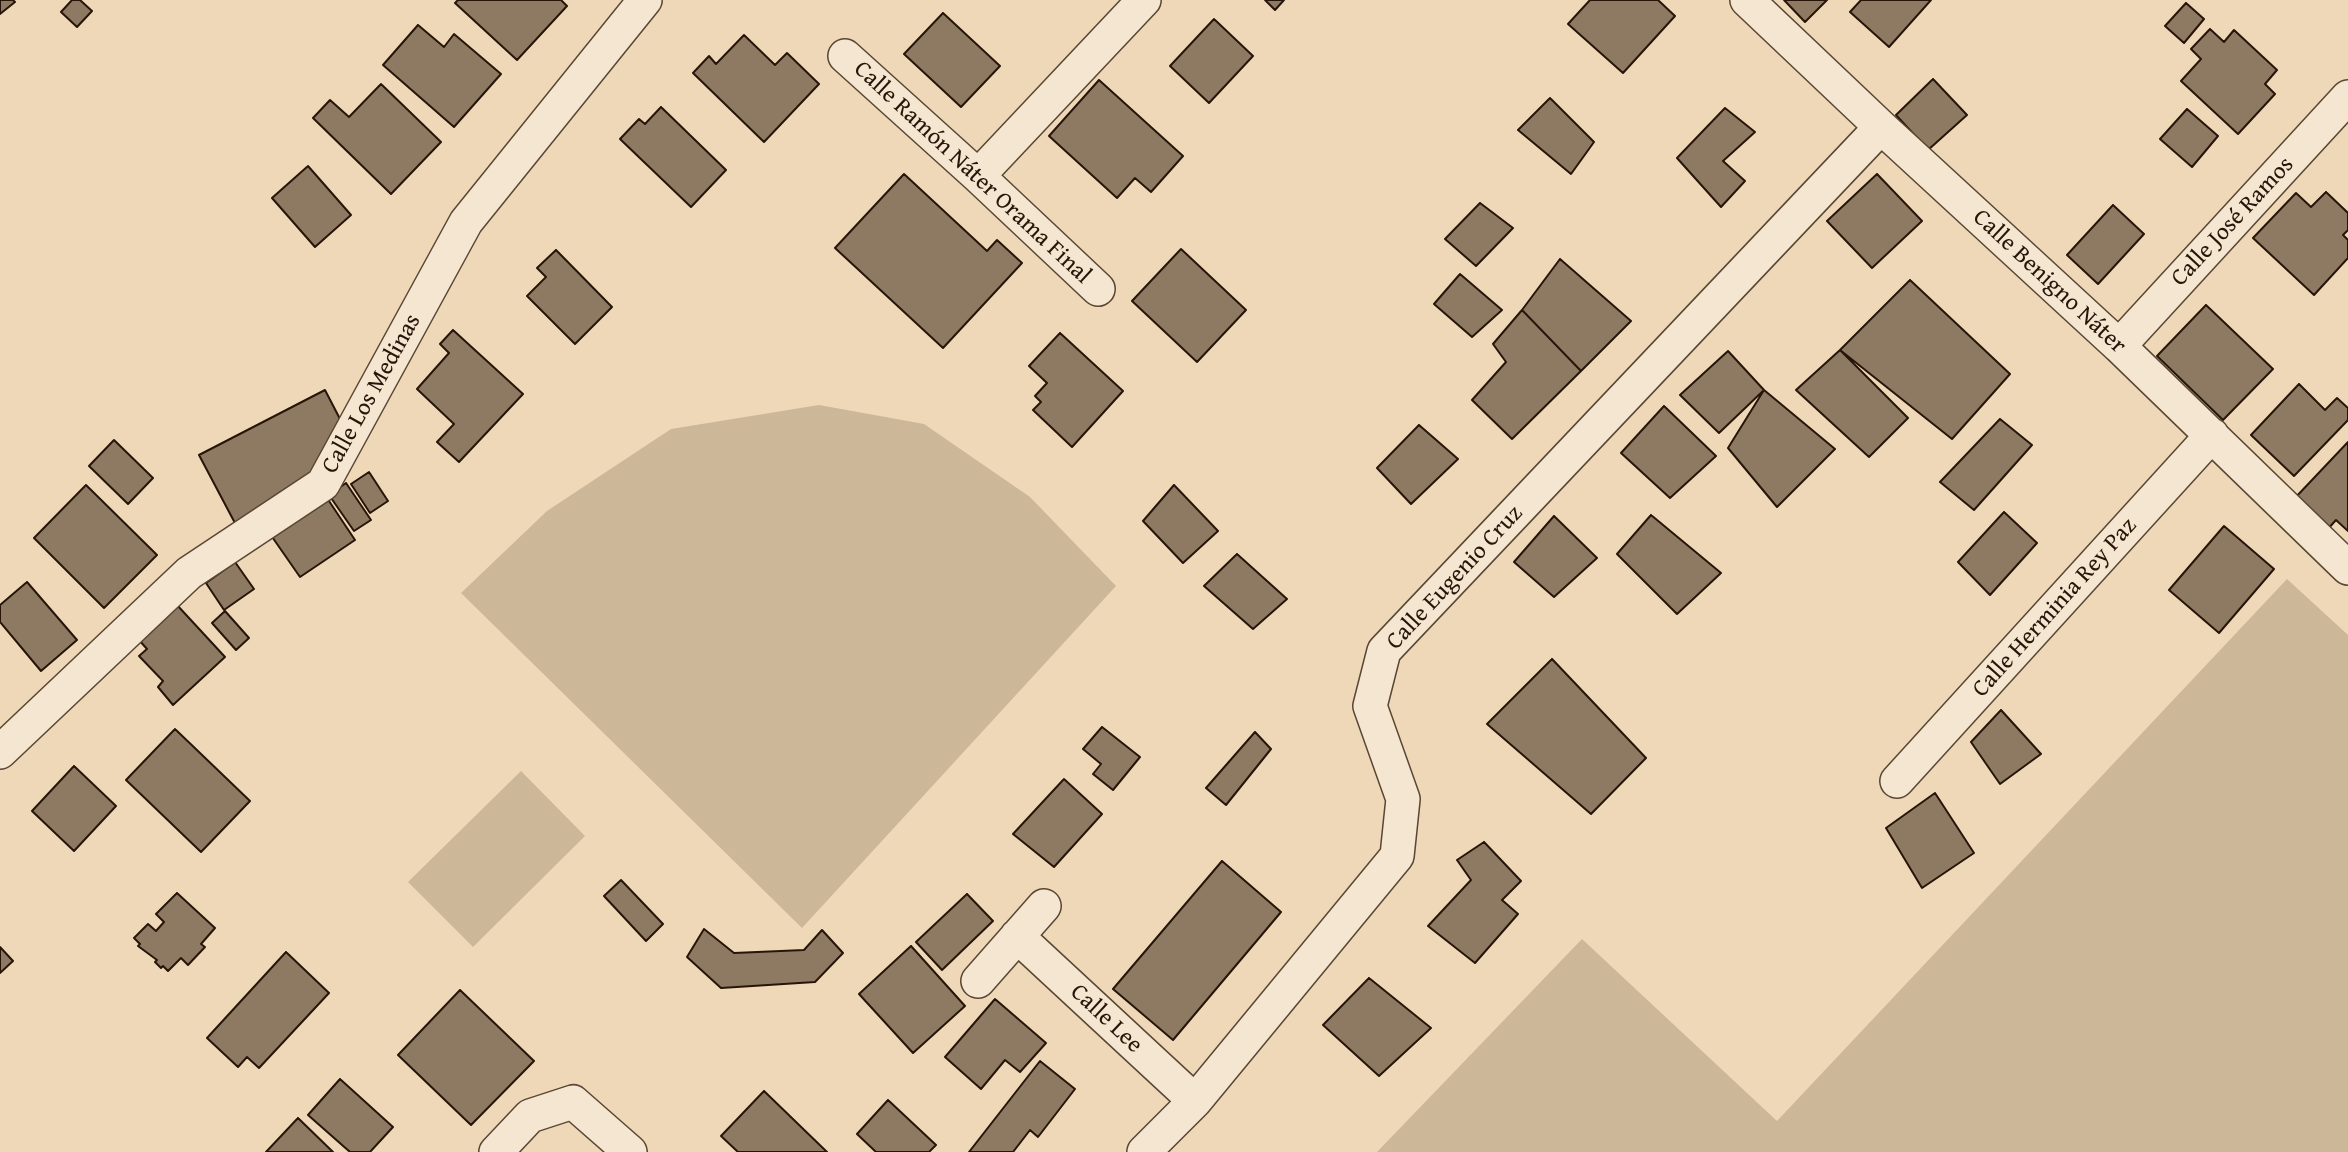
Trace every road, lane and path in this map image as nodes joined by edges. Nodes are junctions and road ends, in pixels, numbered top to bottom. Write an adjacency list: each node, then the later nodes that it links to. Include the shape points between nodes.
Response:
1 (645, 0): 12 (street, Calle Los Medinas, via 466,222 323,484 189,573)
2 (1144, 0): 7 (street)
3 (1747, 0): 6 (street, Calle Benigno Náter)
4 (845, 57): 7 (street, Calle Ramón Náter Orama Final)
5 (2348, 97): 9 (street, Calle José Ramos)
6 (1881, 127): 9 (street, Calle Benigno Náter); 17 (street, Calle Eugenio Cruz, via 1384,651 1370,706 1403,799 1397,856)
7 (978, 176): 8 (street, Calle Ramón Náter Orama Final)
8 (1098, 289)
9 (2119, 346): 10 (street, Calle Benigno Náter)
10 (2212, 435): 11 (street, Calle Benigno Náter); 13 (street, Calle Herminia Rey Paz)
11 (2348, 567)
12 (0, 752)
13 (1897, 781)
14 (1044, 906): 15 (street)
15 (1017, 936): 16 (street); 17 (street, Calle Lee)
16 (978, 981)
17 (1195, 1101): 20 (street, Calle Eugenio Cruz)
18 (496, 1152): 19 (street, via 530,1116 573,1102)
19 (630, 1152)
20 (1144, 1152)

